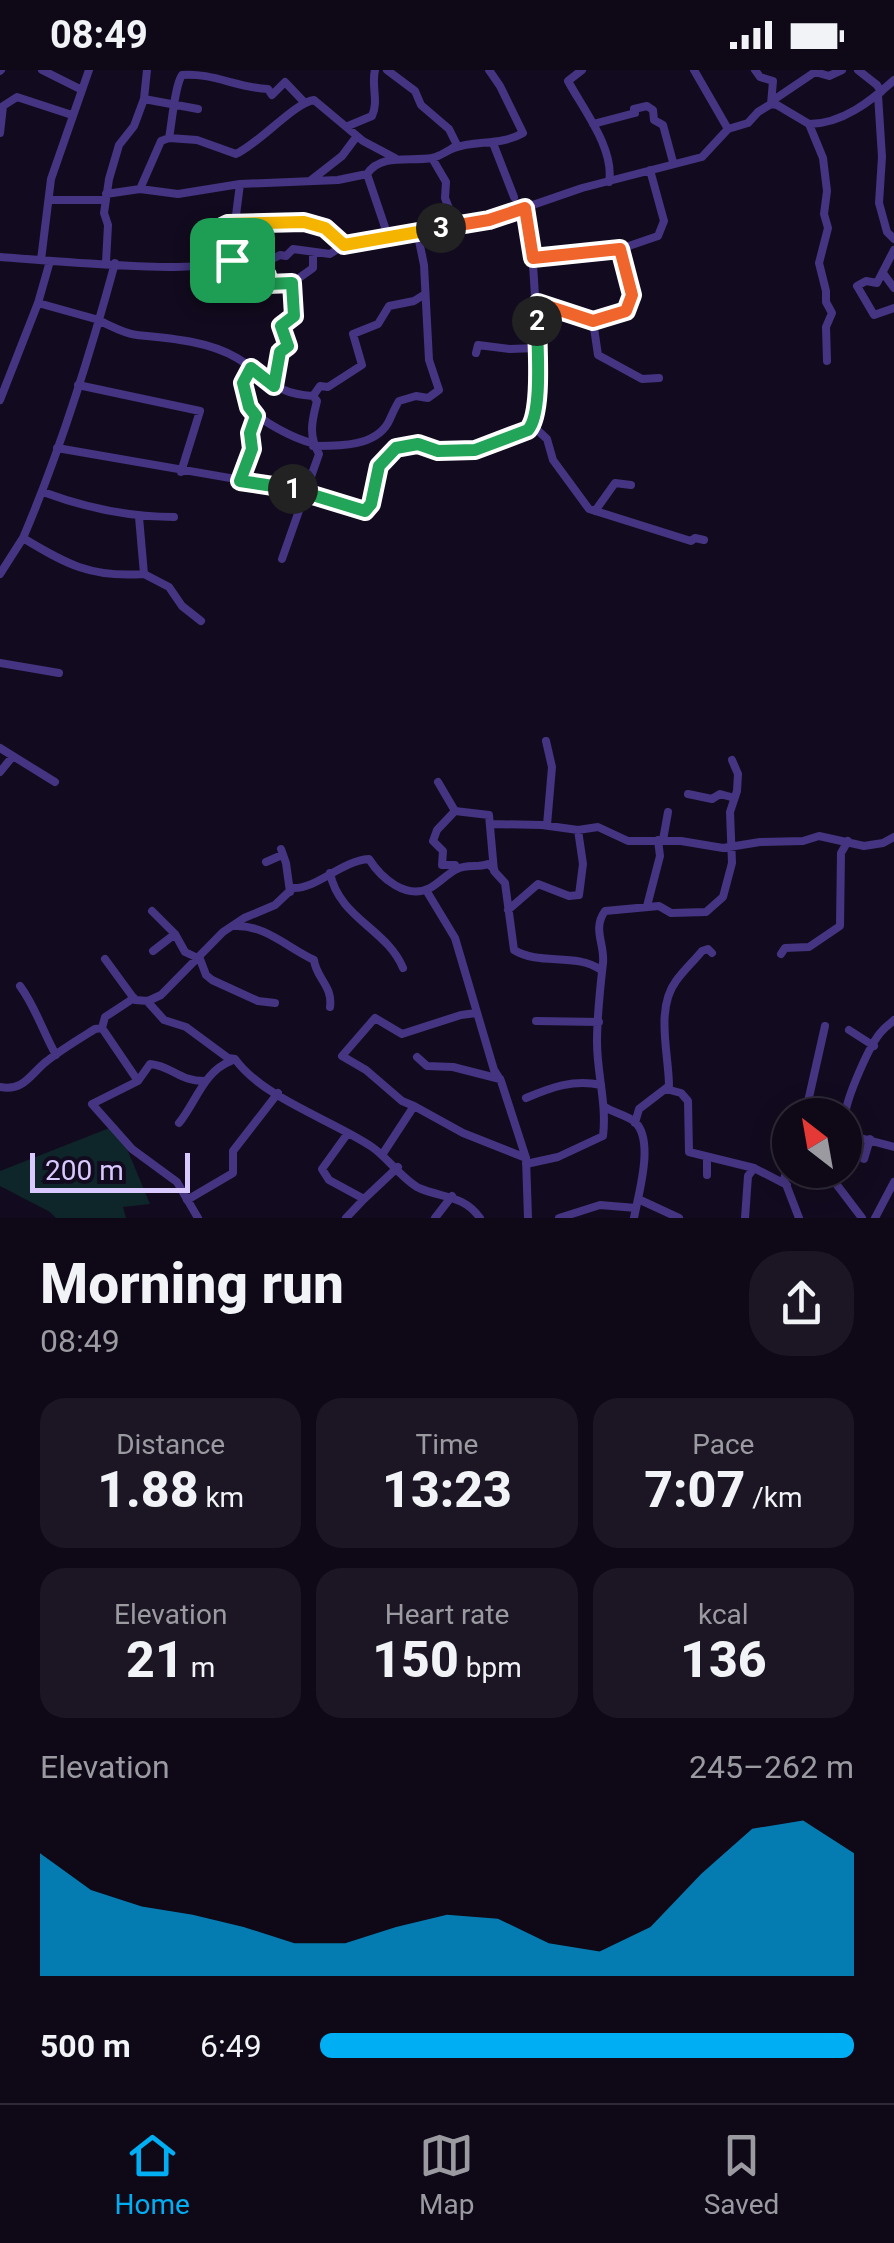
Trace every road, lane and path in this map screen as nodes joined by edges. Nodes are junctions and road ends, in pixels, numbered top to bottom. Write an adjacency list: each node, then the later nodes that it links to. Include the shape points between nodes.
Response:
1 (42, 70): 14 (street)
2 (89, 70): 14 (street)
3 (147, 70): 16 (street)
4 (375, 70): 24 (street, via 372,116)
5 (387, 70): 31 (street, via 449,129 457,144)
6 (489, 70): 29 (street, via 523,133)
7 (582, 70): 22 (street, via 568,81)
8 (694, 70): 25 (street)
9 (755, 70): 18 (street, via 773,81)
10 (842, 70): 12 (street)
11 (858, 70): 15 (street, via 878,84)
12 (820, 72): 18 (street)
13 (894, 80): 15 (street)
14 (82, 90): 21 (street)
15 (876, 98): 23 (street, via 832,121); 30 (street)
16 (144, 99): 19 (street); 43 (street, via 118,146)
17 (304, 102): 19 (street, via 285,82 272,96 185,74 176,84); 24 (street, via 319,102); 28 (street, via 236,154)
18 (772, 102): 23 (street); 25 (street, via 748,124)
19 (177, 103): 20 (street); 28 (street)
20 (198, 108)
21 (72, 115): 26 (street, via 17,97 3,106); 44 (street)
22 (592, 124): 35 (street, via 648,106 664,125); 39 (street, via 609,164)
23 (810, 124): 72 (street, via 827,191 828,228 819,263 832,313)
24 (348, 126): 27 (street)
25 (728, 129): 35 (street, via 705,156)
26 (0, 133)
27 (357, 136): 33 (street); 38 (street)
28 (168, 138): 41 (street)
29 (493, 142): 31 (street); 42 (street)
30 (881, 145): 32 (street); 50 (street, via 879,203)
31 (452, 149): 34 (street)
32 (894, 150)
33 (395, 158): 34 (street); 37 (street)
34 (432, 158): 47 (street)
35 (673, 162): 36 (street)
36 (650, 170): 39 (street); 52 (street, via 664,222 658,236)
37 (367, 174): 38 (street); 49 (street)
38 (310, 181): 40 (street)
39 (609, 182): 45 (street)
40 (240, 184): 41 (street, via 178,194); 46 (street)
41 (140, 189): 43 (street)
42 (514, 196)
43 (106, 197): 44 (street); 58 (street)
44 (50, 200): 57 (street)
45 (525, 208): 47 (street); 56 (street)
46 (236, 223): 51 (street, via 304,222 325,228); 59 (street, via 220,228)
47 (456, 224): 48 (street)
48 (417, 231): 49 (street); 64 (street)
49 (388, 236): 51 (street)
50 (894, 239)
51 (344, 245): 54 (street)
52 (620, 249): 56 (street); 69 (street, via 630,304 623,313)
53 (894, 250): 61 (street)
54 (313, 254): 60 (street, via 292,249); 62 (street, via 313,268)
55 (0, 257): 57 (street)
56 (533, 258): 66 (street)
57 (45, 260): 58 (street); 65 (street)
58 (110, 263): 59 (street); 68 (street)
59 (201, 264): 60 (street, via 232,260)
60 (260, 267): 62 (street, via 268,284)
61 (883, 272): 63 (street); 67 (street, via 877,283 859,284 859,293 874,316)
62 (292, 283): 76 (street, via 294,316 281,326 288,346 280,352)
63 (894, 288)
64 (425, 294): 77 (street, via 389,306 378,324 353,334 362,365); 81 (street, via 428,360 439,390 399,401 374,440)
65 (38, 303): 68 (street); 78 (street)
66 (538, 303): 69 (street); 70 (street)
67 (894, 308)
68 (99, 321): 73 (street, via 136,336 226,352); 75 (street)
69 (593, 321): 74 (street, via 598,355 642,379)
70 (537, 348): 71 (street, via 478,345); 80 (street)
71 (476, 353)
72 (828, 361)
73 (251, 368): 76 (street); 79 (street, via 243,386)
74 (659, 378)
75 (78, 385): 82 (street); 83 (street, via 200,411)
76 (274, 386): 77 (street)
77 (313, 396): 81 (street)
78 (0, 400)
79 (256, 416): 81 (street); 84 (street)
80 (532, 426): 86 (street, via 475,450 396,448 382,456 365,511); 88 (street)
81 (313, 444): 86 (street, via 319,454)
82 (57, 448): 83 (street); 87 (street)
83 (180, 472): 84 (street)
84 (240, 481): 86 (street)
85 (631, 485): 88 (street, via 614,483)
86 (305, 491): 93 (street)
87 (42, 492): 89 (street); 91 (street)
88 (595, 511): 92 (street)
89 (139, 517): 90 (street); 95 (street)
90 (174, 517)
91 (23, 538): 94 (street); 95 (street, via 69,566)
92 (704, 540)
93 (282, 560)
94 (0, 574)
95 (144, 574): 96 (street, via 169,586)
96 (201, 621)
97 (0, 663): 98 (street)
98 (59, 673)
99 (546, 741): 111 (street, via 552,782)
100 (0, 748): 101 (street)
101 (13, 756): 103 (street); 104 (street)
102 (732, 760): 107 (street, via 738,774)
103 (0, 772)
104 (55, 782)
105 (438, 782): 108 (street)
106 (688, 794): 107 (street, via 720,794)
107 (731, 802): 116 (street)
108 (455, 811): 110 (street, via 487,813); 119 (street, via 433,841 443,851 442,865 455,865)
109 (668, 812): 114 (street)
110 (490, 824): 111 (street); 118 (street)
111 (548, 825): 112 (street)
112 (578, 830): 114 (street, via 598,828 628,842); 124 (street, via 578,896 538,884)
113 (894, 836): 115 (street, via 874,845)
114 (661, 840): 116 (street); 123 (street)
115 (848, 841): 116 (street, via 818,836); 130 (street, via 842,849 847,884 840,926)
116 (730, 847): 123 (street, via 723,897 712,908 680,914)
117 (266, 862): 122 (street, via 281,852)
118 (494, 869): 119 (street, via 487,864); 124 (street, via 505,883)
119 (453, 870): 121 (street)
120 (330, 873): 121 (street, via 368,859 403,890); 122 (street); 133 (street, via 346,908 388,944)
121 (426, 890): 140 (street, via 455,938)
122 (290, 892): 126 (street)
123 (647, 906): 134 (street, via 602,915)
124 (508, 910): 134 (street, via 516,952)
125 (152, 911): 127 (street)
126 (245, 922): 132 (street, via 218,937); 139 (street, via 314,960 331,993)
127 (175, 934): 128 (street); 132 (street, via 185,952)
128 (153, 951)
129 (712, 952): 156 (street, via 702,951 672,989)
130 (781, 954)
131 (105, 959): 136 (street)
132 (200, 959): 137 (street); 138 (street, via 212,980)
133 (403, 968)
134 (602, 970): 143 (street)
135 (20, 986): 148 (street)
136 (134, 998): 137 (street); 145 (street, via 104,1017)
137 (147, 1001): 150 (street, via 164,1020)
138 (275, 1003)
139 (330, 1007)
140 (476, 1014): 151 (street); 161 (street, via 402,1034 375,1018 342,1056)
141 (894, 1020): 147 (street)
142 (536, 1021): 143 (street)
143 (599, 1022): 154 (street)
144 (826, 1026): 159 (street)
145 (102, 1028): 148 (street); 152 (street)
146 (848, 1030): 147 (street)
147 (874, 1046): 160 (street)
148 (56, 1055): 155 (street, via 26,1082)
149 (417, 1057): 151 (street, via 427,1066)
150 (235, 1060): 153 (street); 157 (street, via 244,1073)
151 (500, 1079): 172 (street)
152 (138, 1081): 153 (street, via 154,1063 186,1081); 182 (street, via 93,1108 132,1149 172,1177)
153 (205, 1081): 164 (street)
154 (601, 1085): 158 (street, via 561,1084); 162 (street)
155 (0, 1087)
156 (666, 1090): 163 (street, via 639,1109); 170 (street, via 688,1101 690,1152)
157 (278, 1092): 165 (street); 182 (street, via 233,1150 234,1173)
158 (526, 1098)
159 (808, 1098)
160 (848, 1098)
161 (414, 1106): 169 (street); 172 (street)
162 (605, 1108): 163 (street); 172 (street, via 598,1139)
163 (636, 1122): 183 (street, via 644,1184)
164 (179, 1123)
165 (348, 1134): 169 (street); 181 (street, via 323,1173)
166 (862, 1137): 167 (street)
167 (870, 1139): 168 (street); 171 (street)
168 (894, 1147)
169 (382, 1155): 173 (street)
170 (707, 1158): 174 (street); 175 (street)
171 (864, 1158)
172 (526, 1161): 188 (street)
173 (398, 1168): 180 (street, via 420,1188); 181 (street)
174 (754, 1168): 176 (street); 191 (street)
175 (707, 1175)
176 (772, 1177)
177 (894, 1182): 194 (street)
178 (788, 1188): 192 (street)
179 (840, 1188): 193 (street)
180 (452, 1196): 186 (street); 187 (street)
181 (364, 1199): 185 (street)
182 (187, 1200): 184 (street)
183 (636, 1208): 189 (street, via 600,1205); 190 (street)
184 (198, 1218)
185 (346, 1218)
186 (435, 1218)
187 (480, 1218)
188 (528, 1218)
189 (559, 1218)
190 (678, 1218)
191 (746, 1218)
192 (799, 1218)
193 (862, 1218)
194 (876, 1218)

